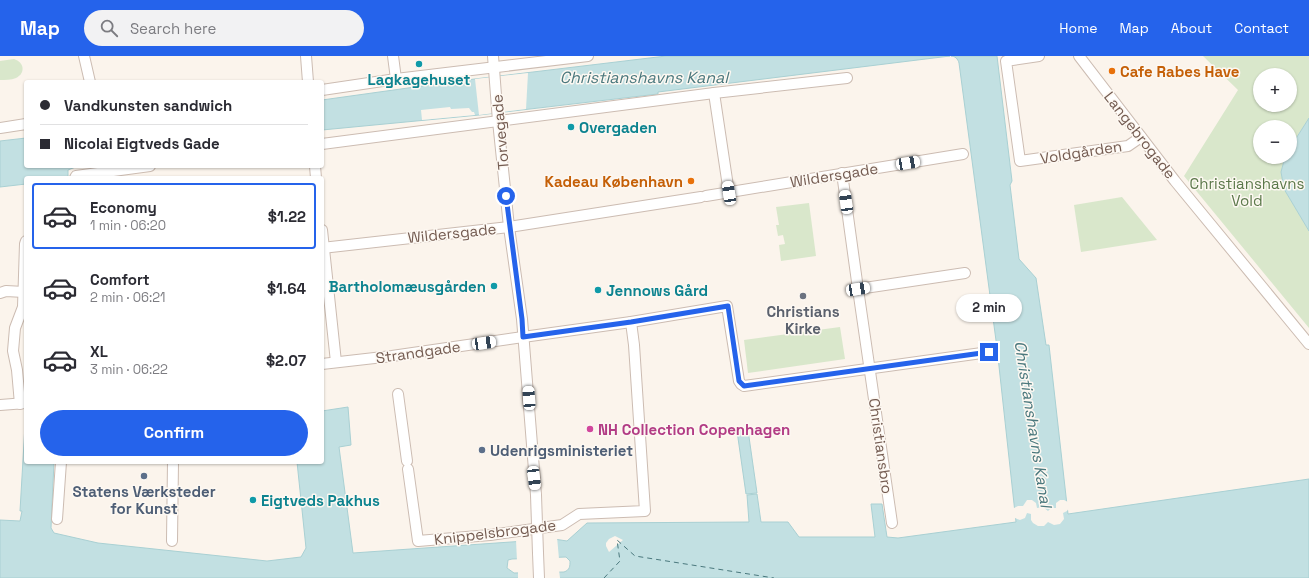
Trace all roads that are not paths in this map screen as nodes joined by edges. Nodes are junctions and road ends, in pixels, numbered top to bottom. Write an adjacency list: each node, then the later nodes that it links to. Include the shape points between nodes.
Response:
1 (84, 56): 11 (street)
2 (306, 56): 12 (street)
3 (393, 56): 10 (street)
4 (493, 56): 8 (street, Torvegade)
5 (588, 56): 8 (street)
6 (1039, 56): 18 (street, Voldgården, via 1006,61 1020,161 1128,146)
7 (1079, 56): 18 (street, Langebrogade)
8 (494, 71): 10 (street); 15 (street, Torvegade)
9 (847, 78): 14 (street)
10 (396, 79): 13 (street)
11 (90, 80)
12 (308, 80)
13 (324, 90)
14 (714, 93): 15 (street); 25 (street)
15 (498, 119): 19 (street); 26 (street, Torvegade)
16 (24, 124): 17 (street)
17 (0, 128)
18 (1141, 137): 35 (street, Langebrogade)
19 (324, 144)
20 (963, 154): 22 (street, Wildersgade)
21 (141, 168): 23 (street)
22 (842, 173): 25 (street, Wildersgade); 30 (street, Christiansbro)
23 (111, 175): 24 (street)
24 (76, 176)
25 (729, 193): 26 (street, Wildersgade)
26 (509, 226): 27 (street, Wildersgade); 34 (street, Torvegade)
27 (324, 248)
28 (324, 257): 37 (street)
29 (965, 273): 30 (street)
30 (858, 289): 39 (street, Christiansbro)
31 (24, 292): 32 (street); 41 (street, via 23,307 15,328 13,351)
32 (0, 293)
33 (631, 322): 34 (street, Strandgade); 39 (street, Strandgade, via 728,306 739,381 744,386); 40 (street, Knippelsbrogade, via 645,511 579,514 562,525 418,541)
34 (523, 337): 37 (street, Strandgade); 48 (street, Torvegade, bridge, via 536,495)
35 (1309, 344)
36 (989, 352): 39 (street)
37 (336, 362): 38 (street, Strandgade)
38 (324, 364)
39 (870, 369): 46 (street, Christiansbro)
40 (398, 394)
41 (23, 403): 42 (street)
42 (0, 405)
43 (61, 464): 45 (street)
44 (173, 464): 47 (street)
45 (57, 519)
46 (892, 523)
47 (172, 542)
48 (539, 578)

